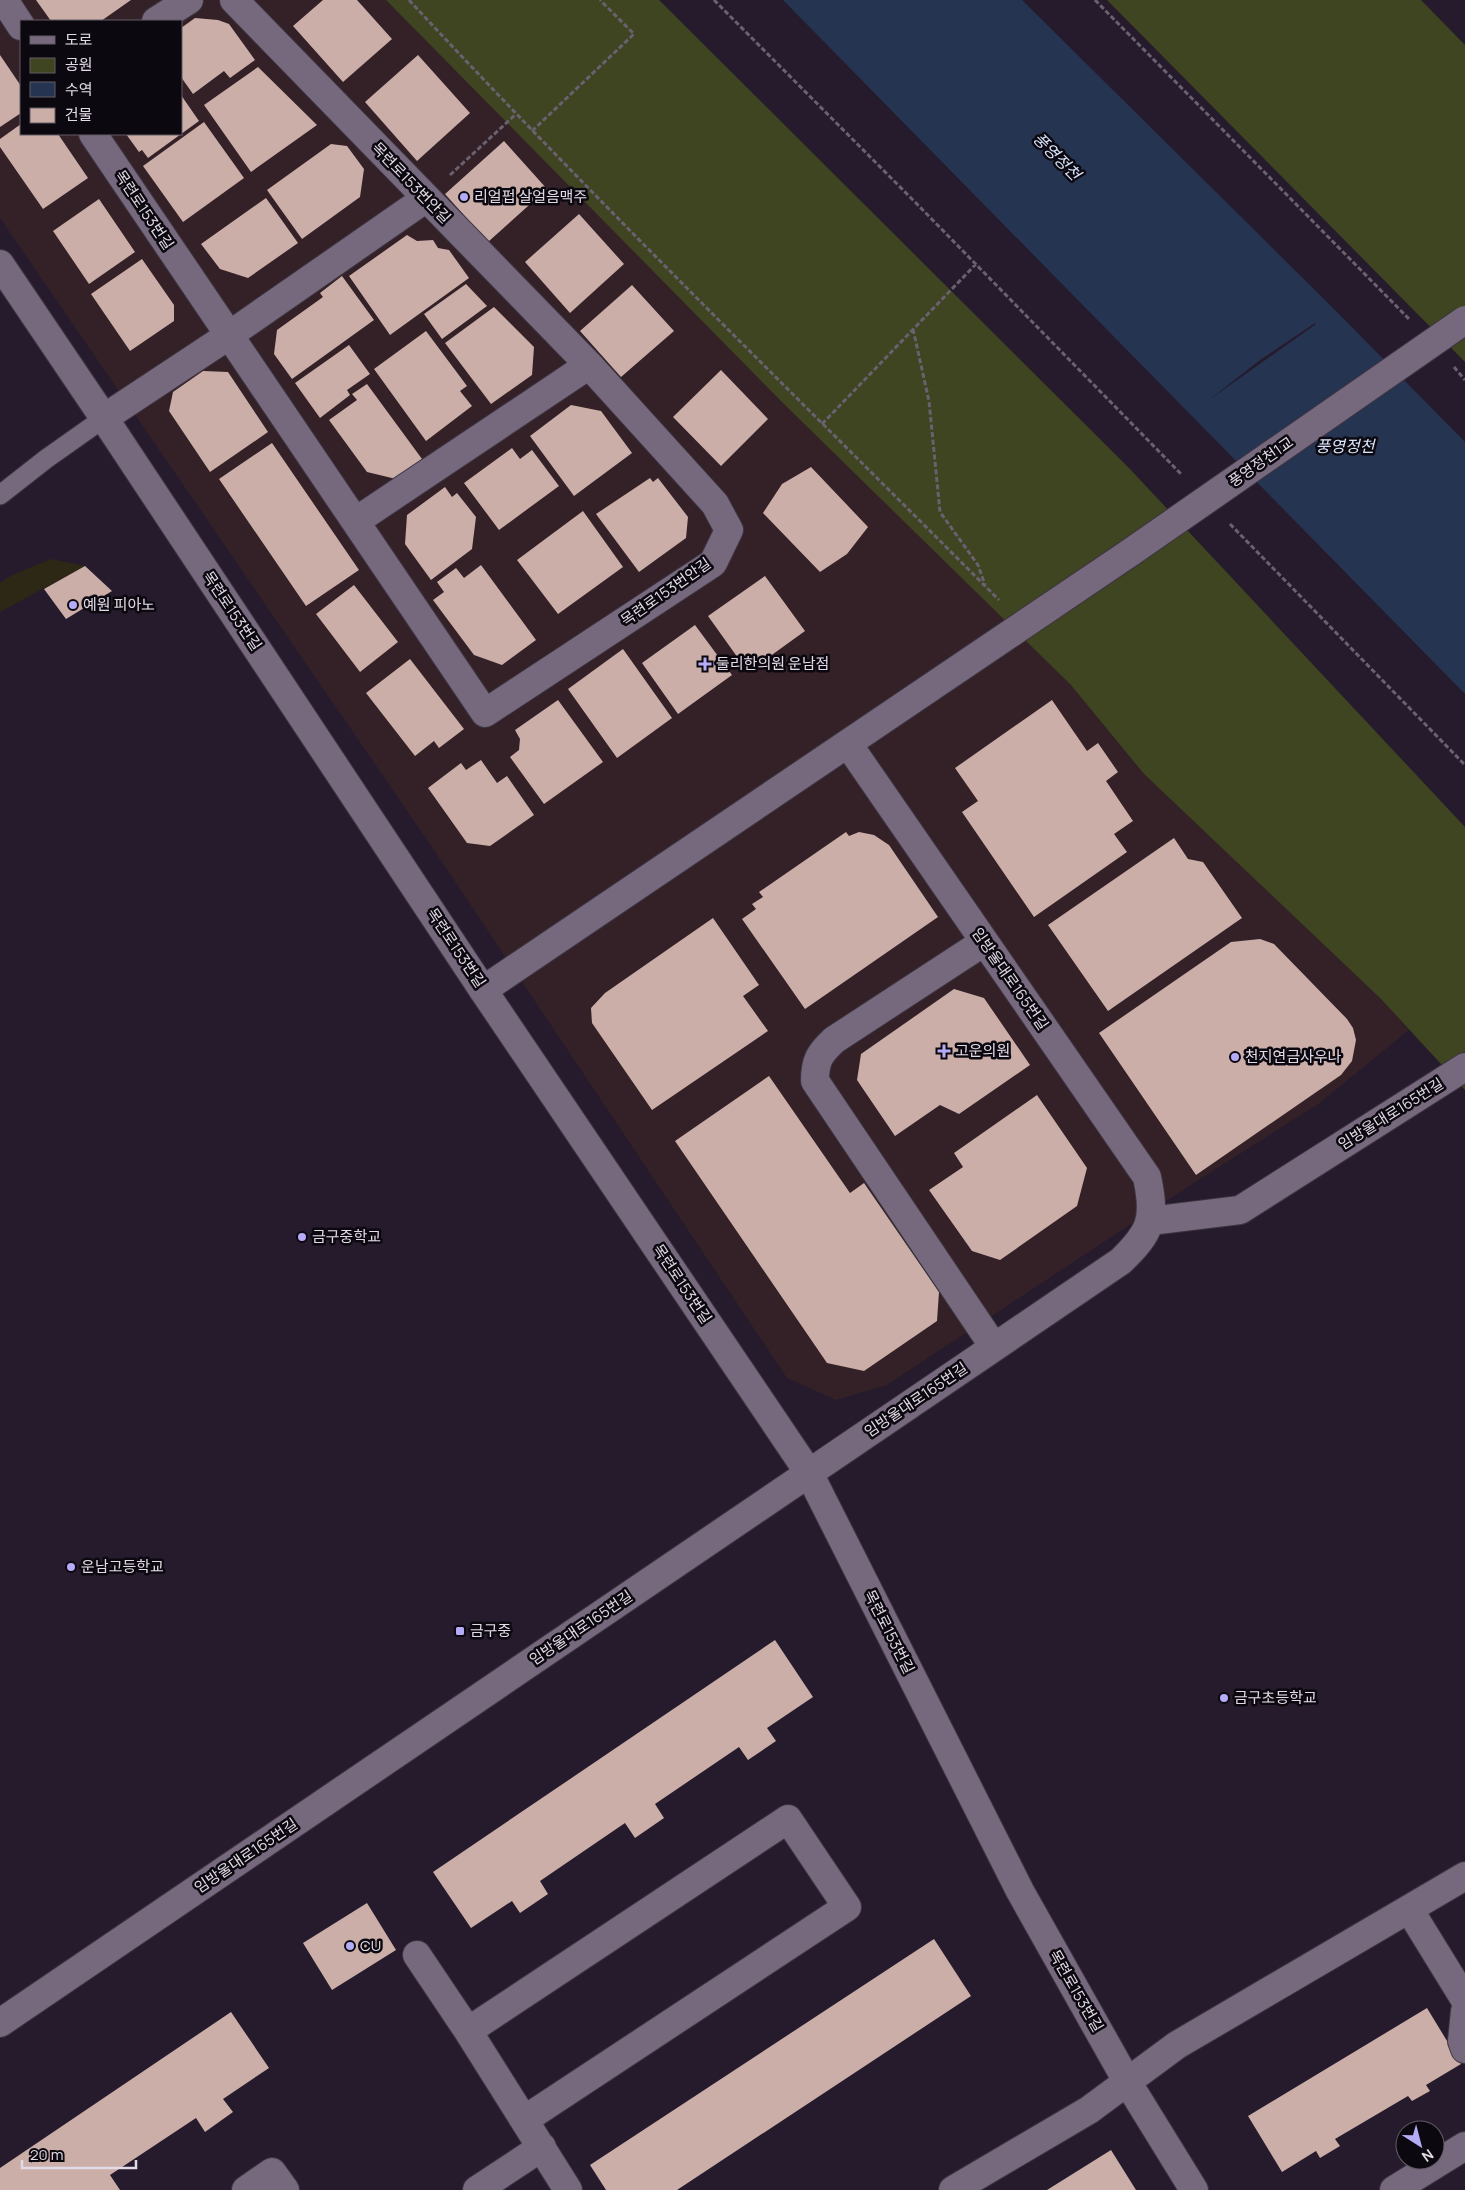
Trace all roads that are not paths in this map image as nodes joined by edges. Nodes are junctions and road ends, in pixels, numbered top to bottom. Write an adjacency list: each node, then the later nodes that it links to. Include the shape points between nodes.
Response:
1 (4, 0): 5 (street)
2 (189, 0): 4 (street)
3 (234, 0): 7 (street, 목련로153번안길)
4 (158, 20)
5 (20, 24)
6 (94, 135): 10 (street, 목련로153번길)
7 (426, 199): 10 (street); 11 (street, 목련로153번안길)
8 (0, 264): 12 (street, 목련로153번길)
9 (1465, 320): 16 (street, 풍영정천1교, bridge)
10 (228, 336): 12 (street); 14 (street, 목련로153번길)
11 (589, 365): 14 (street); 15 (street, 목련로153번안길, via 715,504 729,530 713,562)
12 (104, 418): 13 (lane); 18 (street, 목련로153번길)
13 (0, 495)
14 (356, 521): 15 (street, 목련로153번길)
15 (485, 713)
16 (848, 744): 17 (street, 임방울대로165번길); 18 (street, 풍영정천1교)
17 (984, 942): 20 (street, 임방울대로165번길, via 1147,1177 1152,1199); 21 (street, via 834,1040 820,1053 815,1081)
18 (483, 990): 22 (street, 목련로153번길)
19 (1465, 1066): 20 (street, 임방울대로165번길, via 1240,1210)
20 (1150, 1221): 21 (street, 임방울대로165번길, via 1140,1242 1121,1261)
21 (994, 1347): 22 (street, 임방울대로165번길)
22 (809, 1472): 28 (street, 임방울대로165번길); 31 (street, 목련로153번길, via 1020,1891)
23 (1465, 1876): 24 (street)
24 (1409, 1909): 26 (street); 31 (street, via 1177,2045)
25 (417, 1955): 29 (street)
26 (1465, 2000)
27 (1465, 2011): 30 (street, via 1462,2041)
28 (0, 2023)
29 (468, 2031): 32 (street); 32 (street, via 788,1819 847,1906)
30 (1465, 2049)
31 (1128, 2083): 39 (street, via 1089,2110); 40 (street, 목련로153번길)
32 (524, 2120): 34 (street)
33 (1465, 2146): 41 (street)
34 (542, 2147): 37 (street); 38 (street)
35 (246, 2190): 36 (street, via 272,2172)
36 (284, 2190)
37 (477, 2190)
38 (568, 2190)
39 (954, 2190)
40 (1194, 2190)
41 (1394, 2190)

